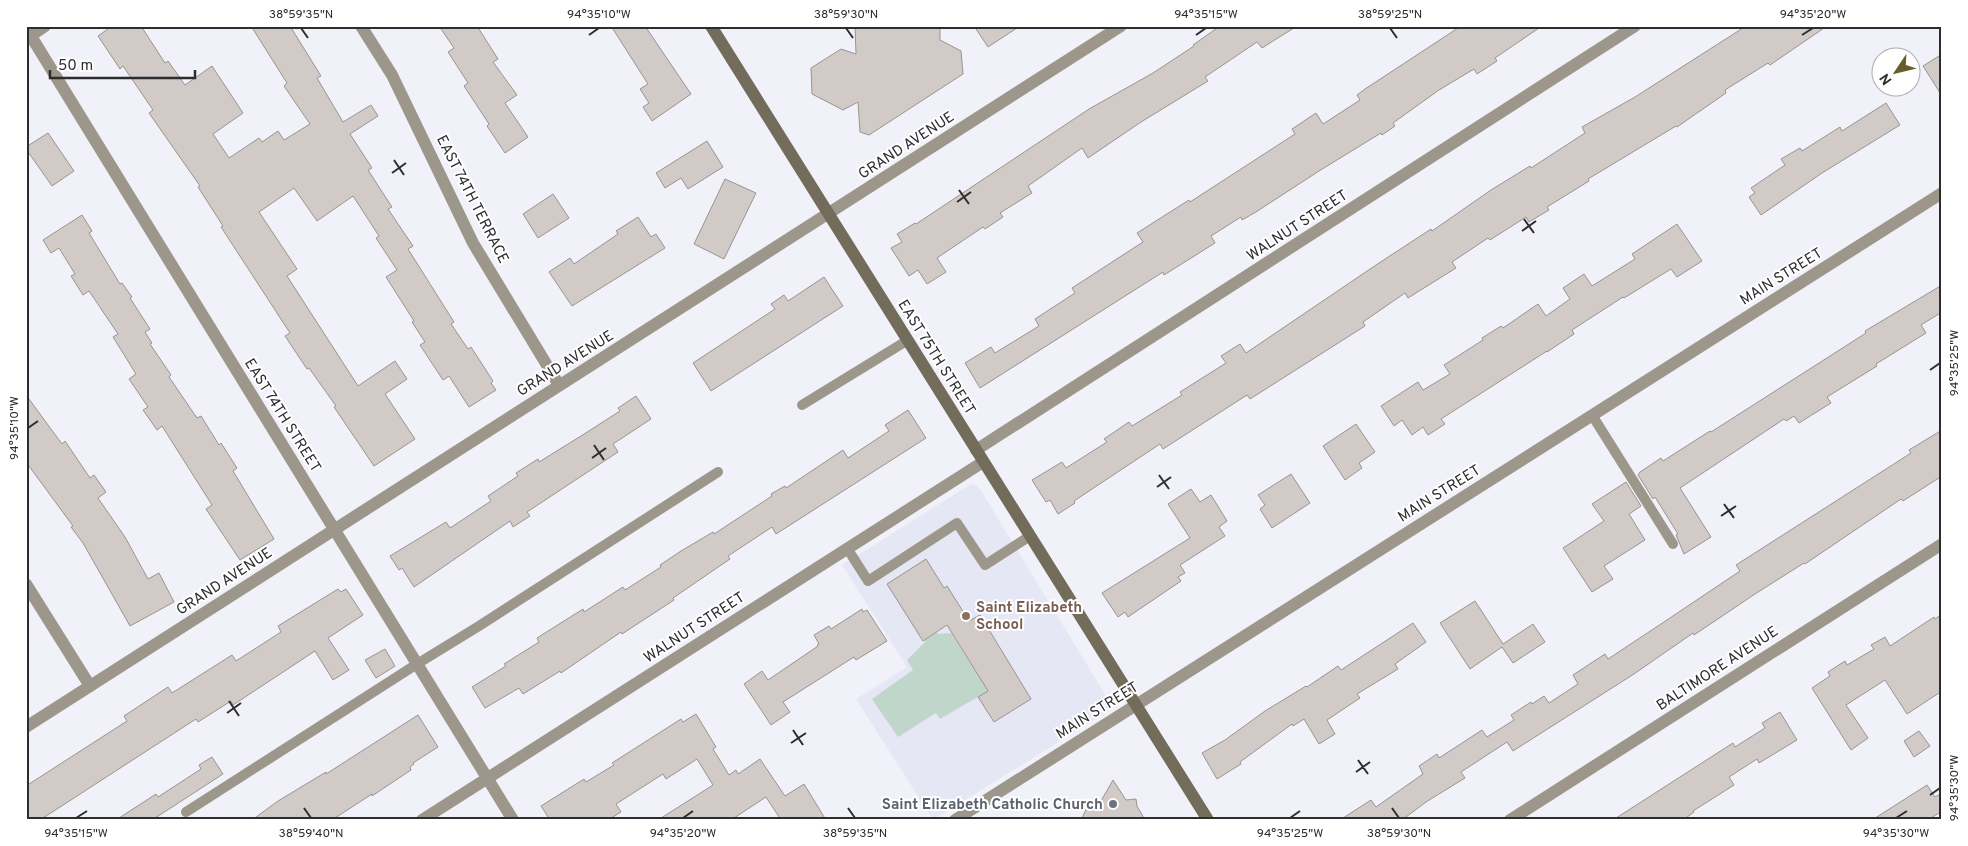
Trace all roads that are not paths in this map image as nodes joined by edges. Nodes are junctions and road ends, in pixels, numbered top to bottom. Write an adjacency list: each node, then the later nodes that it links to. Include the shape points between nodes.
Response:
1 (45, 26): 6 (street)
2 (361, 26): 10 (street, EAST 74TH TERRACE, via 392,75 473,243)
3 (712, 26): 8 (main road, EAST 75TH STREET)
4 (1121, 26): 8 (street, GRAND AVENUE)
5 (1635, 26): 13 (street, WALNUT STREET)
6 (28, 34): 15 (street, EAST 74TH STREET)
7 (1942, 193): 12 (street, MAIN STREET)
8 (829, 214): 9 (main road, EAST 75TH STREET); 10 (street, GRAND AVENUE)
9 (908, 340): 11 (lane); 13 (main road, EAST 75TH STREET)
10 (559, 385): 15 (street, GRAND AVENUE)
11 (802, 406)
12 (1592, 415): 17 (lane); 23 (street, MAIN STREET)
13 (980, 456): 16 (main road, EAST 75TH STREET); 19 (street, WALNUT STREET)
14 (718, 472): 21 (lane)
15 (334, 530): 21 (street, EAST 74TH STREET); 22 (street, GRAND AVENUE)
16 (1030, 536): 19 (lane, via 985,565 957,523 868,580); 23 (main road, EAST 75TH STREET)
17 (1673, 544)
18 (1942, 544): 31 (street, BALTIMORE AVENUE)
19 (847, 548): 25 (street, WALNUT STREET)
20 (26, 584): 22 (street)
21 (417, 664): 25 (street, EAST 74TH STREET); 26 (lane)
22 (90, 686): 24 (street, GRAND AVENUE)
23 (1136, 705): 29 (street, MAIN STREET); 30 (main road, EAST 75TH STREET)
24 (26, 727)
25 (487, 778): 27 (street, WALNUT STREET); 28 (street, EAST 74TH STREET)
26 (186, 812)
27 (422, 820)
28 (513, 820)
29 (955, 820)
30 (1208, 820)
31 (1510, 820)

